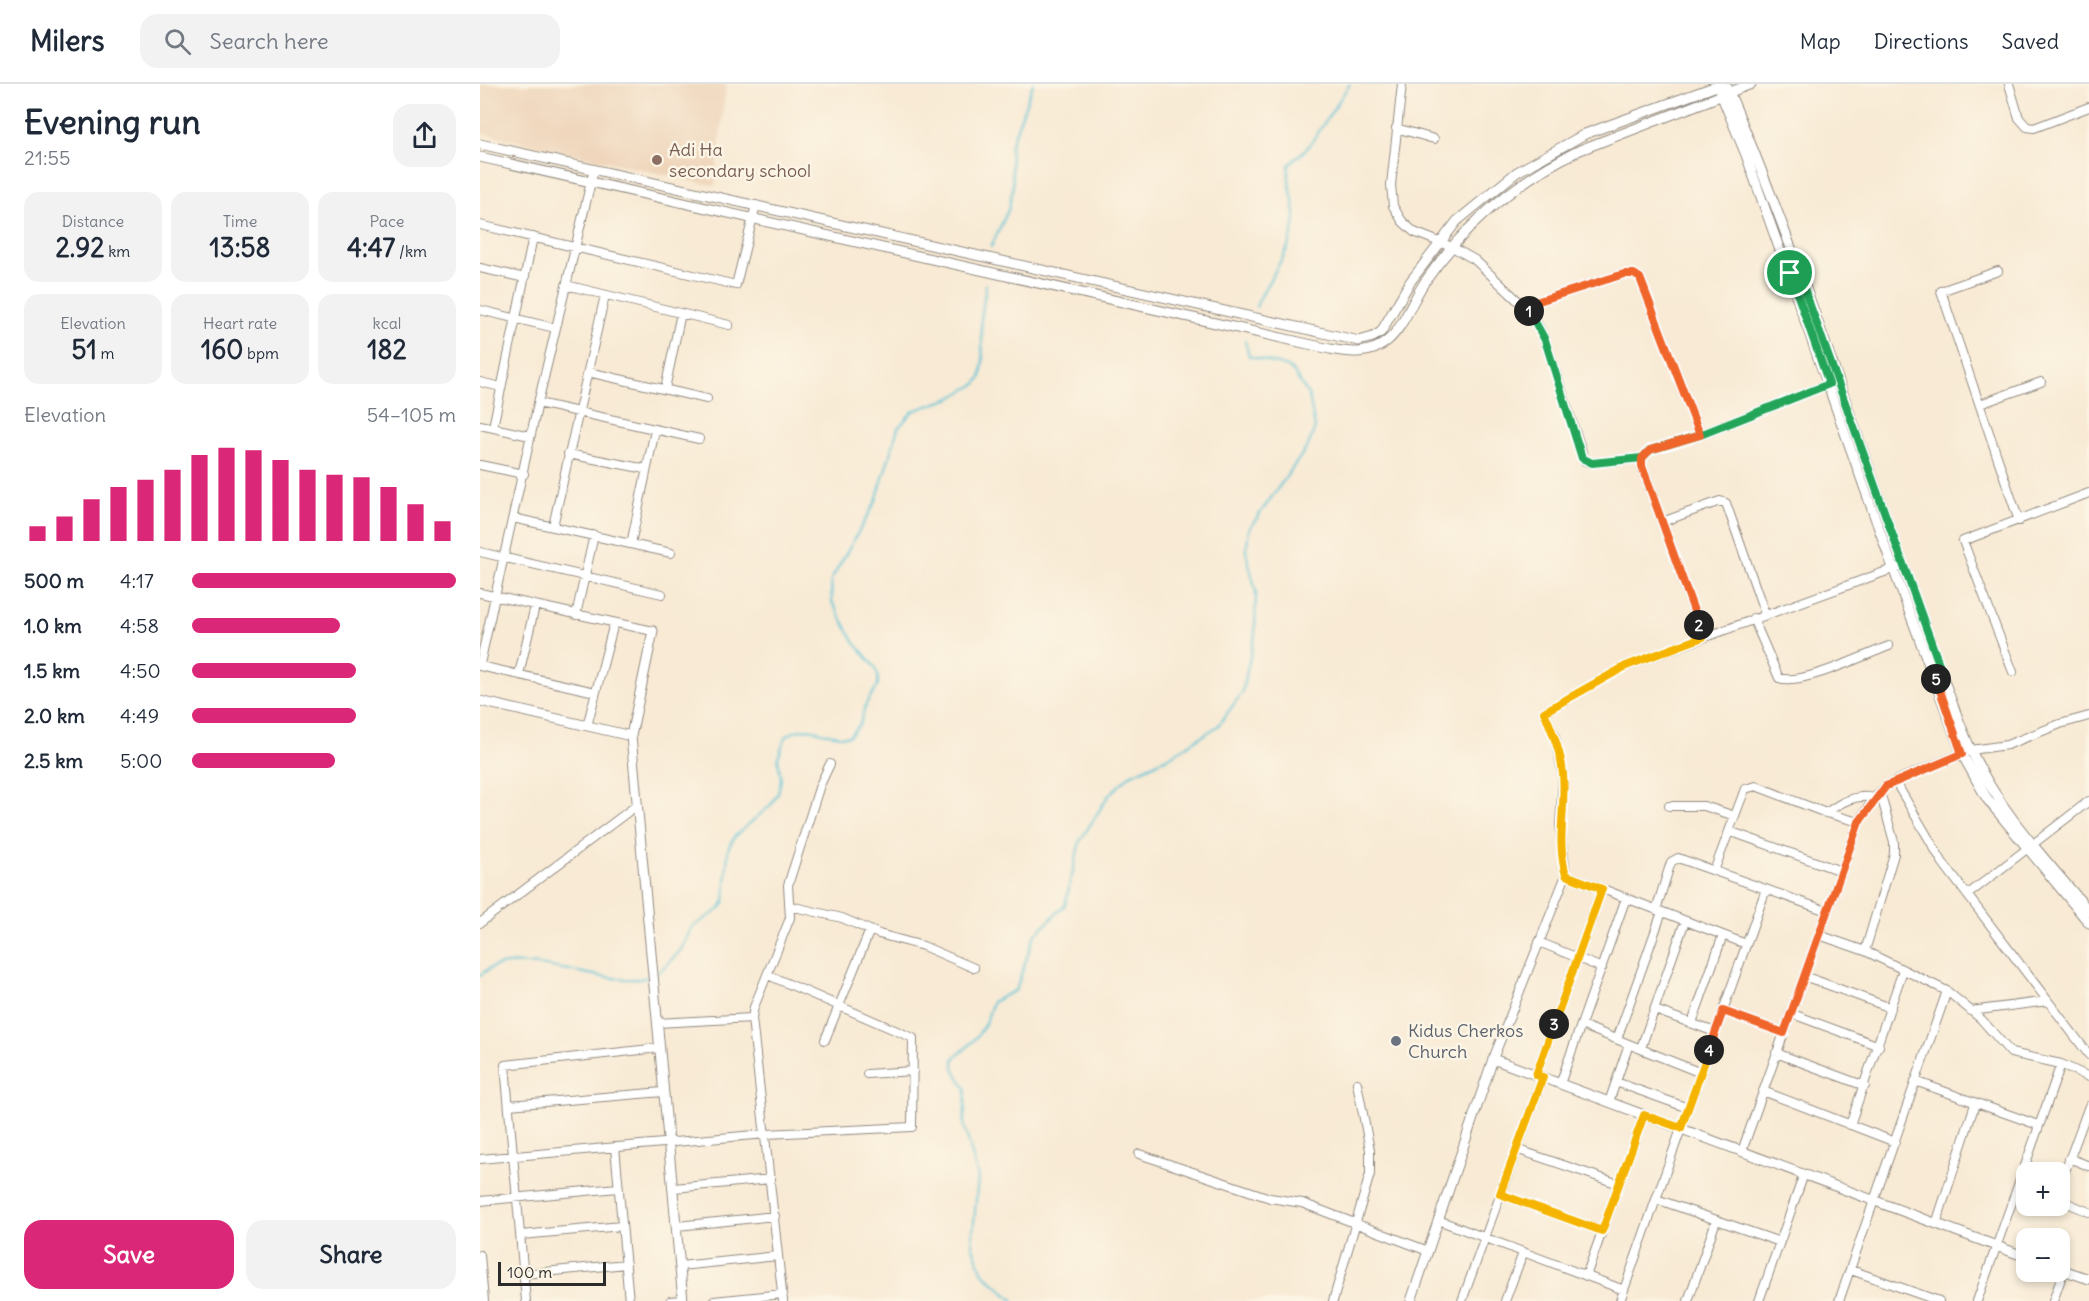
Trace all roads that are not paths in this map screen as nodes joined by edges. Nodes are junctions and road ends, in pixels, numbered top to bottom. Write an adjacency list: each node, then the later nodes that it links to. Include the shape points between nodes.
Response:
1 (1402, 84): 6 (street)
2 (1751, 84): 4 (street)
3 (2009, 84): 5 (street, via 2019,118 2027,127 2034,128)
4 (1722, 87): 17 (street, via 1585,134 1556,148 1482,199); 19 (street, via 1554,162 1483,212); 22 (street)
5 (2089, 107)
6 (1396, 128): 7 (street); 17 (street, via 1393,206 1414,232)
7 (1434, 139)
8 (480, 144): 10 (street)
9 (480, 157): 11 (street)
10 (594, 169): 11 (street); 12 (street)
11 (590, 182): 13 (street); 18 (street)
12 (756, 205): 13 (street); 16 (street)
13 (752, 218): 18 (street, via 736,285); 20 (street)
14 (480, 225): 15 (street)
15 (533, 237): 18 (street); 25 (street)
16 (901, 240): 20 (street); 24 (street)
17 (1440, 242): 19 (street); 24 (street, via 1410,282 1381,332 1367,340 1346,339)
18 (576, 247): 26 (street)
19 (1452, 247): 27 (street, via 1396,331 1379,348 1368,351 1330,349); 29 (street, via 1492,273)
20 (899, 251): 27 (street)
21 (480, 268): 25 (street)
22 (1793, 271): 36 (street); 39 (street)
23 (1998, 271): 44 (street, via 1941,291)
24 (1065, 276): 27 (street)
25 (525, 278): 32 (street)
26 (566, 285): 28 (street); 34 (street)
27 (1063, 288)
28 (605, 295): 31 (street); 35 (street)
29 (1523, 306): 49 (street, via 1624,274 1640,278); 54 (street, via 1533,315 1545,340 1582,458 1592,463)
30 (480, 310): 32 (street)
31 (681, 313): 33 (street); 41 (street)
32 (517, 318): 34 (street); 40 (street)
33 (729, 326)
34 (555, 328): 43 (street)
35 (588, 372): 41 (street); 45 (street)
36 (1839, 380): 39 (street); 52 (street)
37 (480, 382): 40 (street)
38 (2042, 382): 44 (street)
39 (1829, 384): 49 (street); 52 (street)
40 (501, 387): 47 (street)
41 (666, 389): 42 (street)
42 (707, 399)
43 (538, 403): 45 (street); 50 (street)
44 (1980, 404): 60 (street)
45 (578, 412): 48 (street); 53 (street)
46 (480, 424): 47 (street)
47 (493, 427): 50 (street)
48 (655, 430): 51 (street); 56 (street)
49 (1700, 435): 54 (street, via 1650,450)
50 (530, 436): 57 (street)
51 (699, 439)
52 (1857, 448): 68 (street)
53 (568, 454): 56 (street); 62 (street)
54 (1642, 458): 61 (street)
55 (480, 468): 57 (street)
56 (646, 469): 64 (street)
57 (524, 474): 59 (street)
58 (2089, 493): 60 (street)
59 (513, 518): 62 (street); 67 (street)
60 (2019, 521): 82 (street, via 1964,541)
61 (1662, 522): 74 (street, via 1720,501 1726,503); 79 (street)
62 (553, 526): 63 (street)
63 (594, 535): 64 (street); 69 (street)
64 (631, 544): 66 (street)
65 (480, 552): 67 (street)
66 (671, 554)
67 (503, 558): 69 (street); 72 (street)
68 (1898, 567): 74 (street); 89 (street)
69 (585, 575): 71 (street); 75 (street)
70 (480, 593): 72 (street)
71 (662, 594)
72 (495, 597): 73 (street); 81 (street)
73 (535, 606): 75 (street); 83 (street)
74 (1765, 614): 76 (street)
75 (576, 615): 77 (street)
76 (1753, 618): 79 (street); 80 (street, via 1779,678 1784,680 1807,676)
77 (614, 623): 78 (street); 84 (street)
78 (653, 631): 88 (street)
79 (1703, 637): 104 (street, via 1626,666 1544,712 1555,736 1563,776 1560,826)
80 (1889, 646)
81 (480, 665): 83 (street)
82 (2013, 672)
83 (519, 674): 84 (street)
84 (595, 692): 87 (street)
85 (480, 701): 87 (street)
86 (2089, 716): 89 (street, via 2007,745)
87 (587, 726): 88 (street)
88 (631, 736): 95 (street)
89 (1967, 752): 91 (street); 101 (street, via 1991,795)
90 (830, 764): 109 (street, via 795,857 788,885)
91 (1895, 781): 92 (street); 107 (street, via 1942,863)
92 (1880, 792): 93 (street); 121 (street, via 1894,854)
93 (1874, 798): 97 (street, via 1847,800); 99 (street)
94 (2089, 801): 101 (street)
95 (637, 805): 114 (street); 137 (street)
96 (1669, 806): 98 (street, via 1704,806)
97 (1826, 813): 98 (street, via 1752,785 1745,789); 99 (street)
98 (1734, 816): 100 (street)
99 (1859, 822): 103 (street)
100 (1729, 831): 102 (street); 103 (street)
101 (2030, 845): 107 (street); 112 (street); 115 (street)
102 (1714, 871): 106 (street); 110 (street, via 1675,858)
103 (1841, 871): 111 (street)
104 (1566, 875): 105 (street); 119 (street)
105 (1602, 889): 108 (street); 122 (street)
106 (1766, 889): 111 (street); 120 (street)
107 (1967, 895): 129 (street)
108 (1626, 898): 110 (street); 124 (street)
109 (790, 906): 116 (street, via 842,918); 126 (street, via 790,918)
110 (1659, 911): 113 (street); 142 (street)
111 (1827, 911): 118 (street)
112 (2089, 911)
113 (1685, 921): 117 (street); 132 (street)
114 (480, 923)
115 (2089, 923)
116 (870, 930): 123 (street, via 923,946); 130 (street)
117 (1723, 935): 120 (street); 138 (street)
118 (1819, 935): 121 (street); 127 (street)
119 (1539, 942): 122 (street); 150 (street)
120 (1746, 944): 133 (street)
121 (1865, 951): 125 (street)
122 (1577, 958): 124 (street); 155 (street)
123 (974, 968)
124 (1602, 968): 139 (street)
125 (1903, 970): 128 (street); 131 (street)
126 (768, 975): 130 (street); 136 (street)
127 (1804, 976): 131 (street); 135 (street)
128 (1947, 991): 134 (street); 157 (street)
129 (2048, 1001): 134 (street); 149 (street)
130 (839, 1006): 143 (street); 152 (street, via 913,1038)
131 (1891, 1008): 145 (street)
132 (1655, 1010): 138 (street); 147 (street)
133 (1723, 1011): 140 (street); 141 (street)
134 (1971, 1011): 151 (street, via 2011,1053)
135 (1790, 1013): 141 (street); 145 (street)
136 (752, 1018): 137 (street); 174 (street)
137 (657, 1023): 146 (street)
138 (1692, 1023): 140 (street)
139 (1581, 1025): 142 (street); 160 (street)
140 (1715, 1032): 153 (street)
141 (1784, 1033): 148 (street)
142 (1617, 1039): 144 (street)
143 (825, 1040)
144 (1629, 1044): 147 (street); 158 (street)
145 (1879, 1046): 161 (street)
146 (659, 1048): 163 (street); 166 (street, via 505,1065)
147 (1641, 1048): 153 (street)
148 (1776, 1053): 161 (street); 162 (street)
149 (2089, 1054)
150 (1493, 1059): 155 (street); 201 (street)
151 (2061, 1064): 156 (street); 172 (street)
152 (913, 1071): 154 (street); 174 (street, via 912,1127)
153 (1701, 1073): 168 (street)
154 (867, 1074)
155 (1539, 1076): 160 (street); 178 (street)
156 (2089, 1077)
157 (1916, 1081): 165 (street); 175 (street)
158 (1616, 1082): 164 (street); 168 (street)
159 (1357, 1083): 203 (street, via 1370,1150 1370,1174)
160 (1560, 1084): 164 (street)
161 (1865, 1086): 171 (street)
162 (1763, 1091): 171 (street); 179 (street)
163 (663, 1092): 166 (street); 176 (street)
164 (1609, 1102): 169 (street)
165 (1975, 1104): 172 (street); 204 (street)
166 (509, 1105): 181 (street)
167 (2089, 1106): 170 (street)
168 (1688, 1108): 173 (street)
169 (1644, 1115): 173 (street); 189 (street)
170 (2086, 1122): 182 (street)
171 (1850, 1125): 175 (street)
172 (2038, 1125): 184 (street)
173 (1681, 1128): 179 (street); 194 (street)
174 (766, 1134): 176 (street); 188 (street)
175 (1894, 1142): 195 (street)
176 (669, 1143): 177 (street); 191 (street)
177 (615, 1147): 181 (street); 190 (street)
178 (1516, 1149): 189 (street); 192 (street)
179 (1742, 1151): 187 (street)
180 (1139, 1154): 203 (street, via 1270,1198 1302,1203)
181 (512, 1155): 183 (street); 193 (street)
182 (2069, 1158): 185 (street); 186 (street)
183 (480, 1159)
184 (2028, 1162)
185 (2068, 1162)
186 (2089, 1166)
187 (1804, 1174): 195 (street); 210 (street)
188 (771, 1179): 191 (street); 200 (street)
189 (1619, 1184): 207 (street)
190 (618, 1188): 193 (street); 205 (street)
191 (674, 1188): 206 (street)
192 (1500, 1194): 207 (street); 209 (street)
193 (517, 1198): 197 (street); 208 (street)
194 (1656, 1198): 202 (street); 226 (street)
195 (1875, 1200): 204 (street); 219 (street)
196 (2016, 1200): 211 (street)
197 (480, 1201)
198 (2070, 1204): 199 (street)
199 (2089, 1212)
200 (775, 1216): 206 (street); 216 (street)
201 (1438, 1220): 209 (street); 212 (street)
202 (1716, 1221): 210 (street); 239 (street)
203 (1357, 1224): 212 (street); 235 (street)
204 (1936, 1224): 211 (street)
205 (622, 1226): 208 (street); 217 (street)
206 (677, 1226): 218 (street)
207 (1602, 1231): 222 (street)
208 (520, 1235): 221 (street)
209 (1484, 1238): 213 (street); 237 (street)
210 (1780, 1242): 240 (street)
211 (1996, 1246): 214 (street); 243 (street)
212 (1428, 1251): 236 (street)
213 (1523, 1253): 222 (street); 229 (street)
214 (2016, 1253)
215 (480, 1255): 225 (street)
216 (778, 1256): 218 (street); 227 (street)
217 (626, 1264): 221 (street); 232 (street)
218 (680, 1266): 228 (street)
219 (1851, 1270): 241 (street); 242 (street)
220 (2070, 1273): 223 (street)
221 (524, 1274): 231 (street)
222 (1586, 1276): 226 (street)
223 (2089, 1280)
224 (2059, 1282): 244 (street)
225 (481, 1284): 230 (street)
226 (1624, 1290): 238 (street)
227 (783, 1297): 234 (street)
228 (683, 1300): 233 (street)
229 (1507, 1300)
230 (484, 1301)
231 (526, 1301)
232 (629, 1301)
233 (670, 1301)
234 (714, 1301)
235 (1333, 1301)
236 (1411, 1301)
237 (1462, 1301)
238 (1620, 1301)
239 (1688, 1301)
240 (1759, 1301)
241 (1839, 1301)
242 (1939, 1301)
243 (1977, 1301)
244 (2053, 1301)

